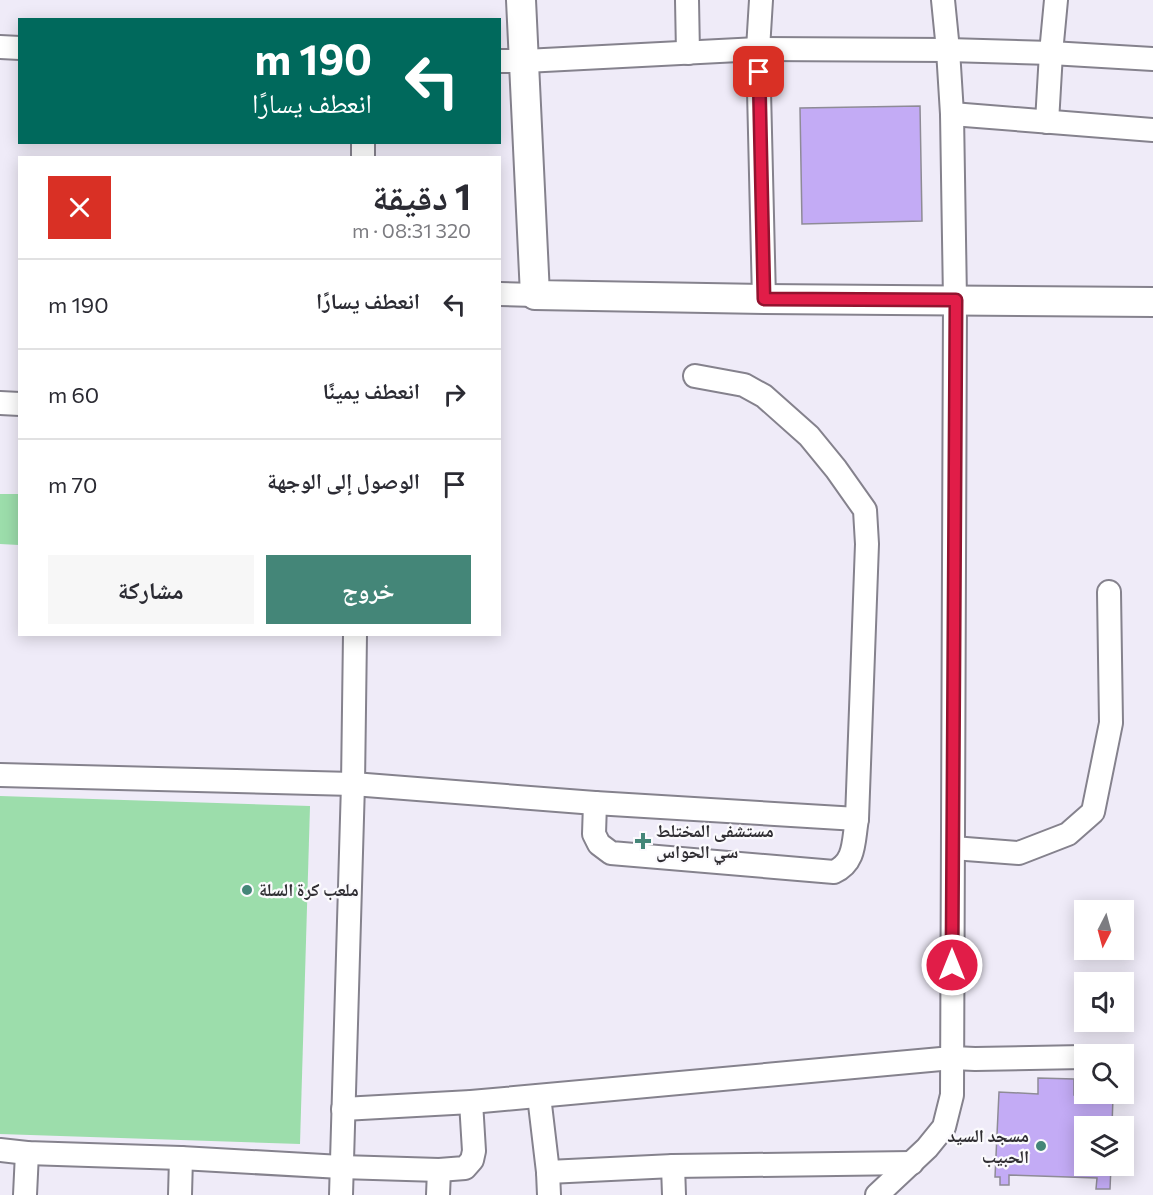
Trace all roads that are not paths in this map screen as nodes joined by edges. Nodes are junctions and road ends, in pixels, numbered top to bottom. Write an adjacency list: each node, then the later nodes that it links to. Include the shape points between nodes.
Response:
1 (521, 0): 13 (main road)
2 (687, 0): 10 (street)
3 (761, 0): 8 (street)
4 (943, 0): 9 (street)
5 (1056, 0): 11 (street)
6 (0, 47): 7 (street)
7 (18, 48)
8 (758, 49): 9 (street); 10 (street); 19 (street)
9 (948, 50): 11 (street); 14 (street)
10 (688, 53): 13 (street)
11 (1051, 53): 12 (street); 15 (street)
12 (1153, 58)
13 (512, 61): 18 (main road)
14 (951, 114): 15 (street); 20 (street)
15 (1047, 122): 16 (street)
16 (1153, 130)
17 (501, 294): 18 (street)
18 (535, 295): 19 (main road)
19 (764, 299): 20 (main road)
20 (956, 300): 21 (main road); 31 (street)
21 (1153, 302)
22 (695, 376): 30 (street, via 744,385 765,396 809,436 865,510)
23 (0, 403): 24 (street)
24 (18, 404)
25 (1109, 592): 31 (street, via 1111,723 1094,812 1068,834 1019,853)
26 (355, 636): 28 (street)
27 (0, 776): 28 (street)
28 (353, 784): 29 (street); 36 (street)
29 (595, 803): 30 (street); 30 (street, via 594,834 610,853 834,872 849,862)
30 (857, 819)
31 (953, 848): 33 (street)
32 (1074, 1057): 33 (street)
33 (952, 1058): 34 (street); 40 (street, via 952,1095 944,1127)
34 (539, 1096): 35 (street); 44 (street)
35 (471, 1102): 36 (street); 43 (street, via 472,1160 465,1168)
36 (343, 1109): 42 (street)
37 (0, 1150): 38 (street)
38 (27, 1153): 39 (street); 45 (street)
39 (181, 1158): 42 (street); 46 (street)
40 (912, 1163): 41 (street); 51 (street)
41 (673, 1166): 44 (street); 50 (street)
42 (341, 1167): 43 (street); 47 (street)
43 (439, 1170): 48 (street)
44 (548, 1172): 49 (street)
45 (25, 1195)
46 (180, 1195)
47 (341, 1195)
48 (438, 1195)
49 (549, 1195)
50 (674, 1195)
51 (877, 1195)

